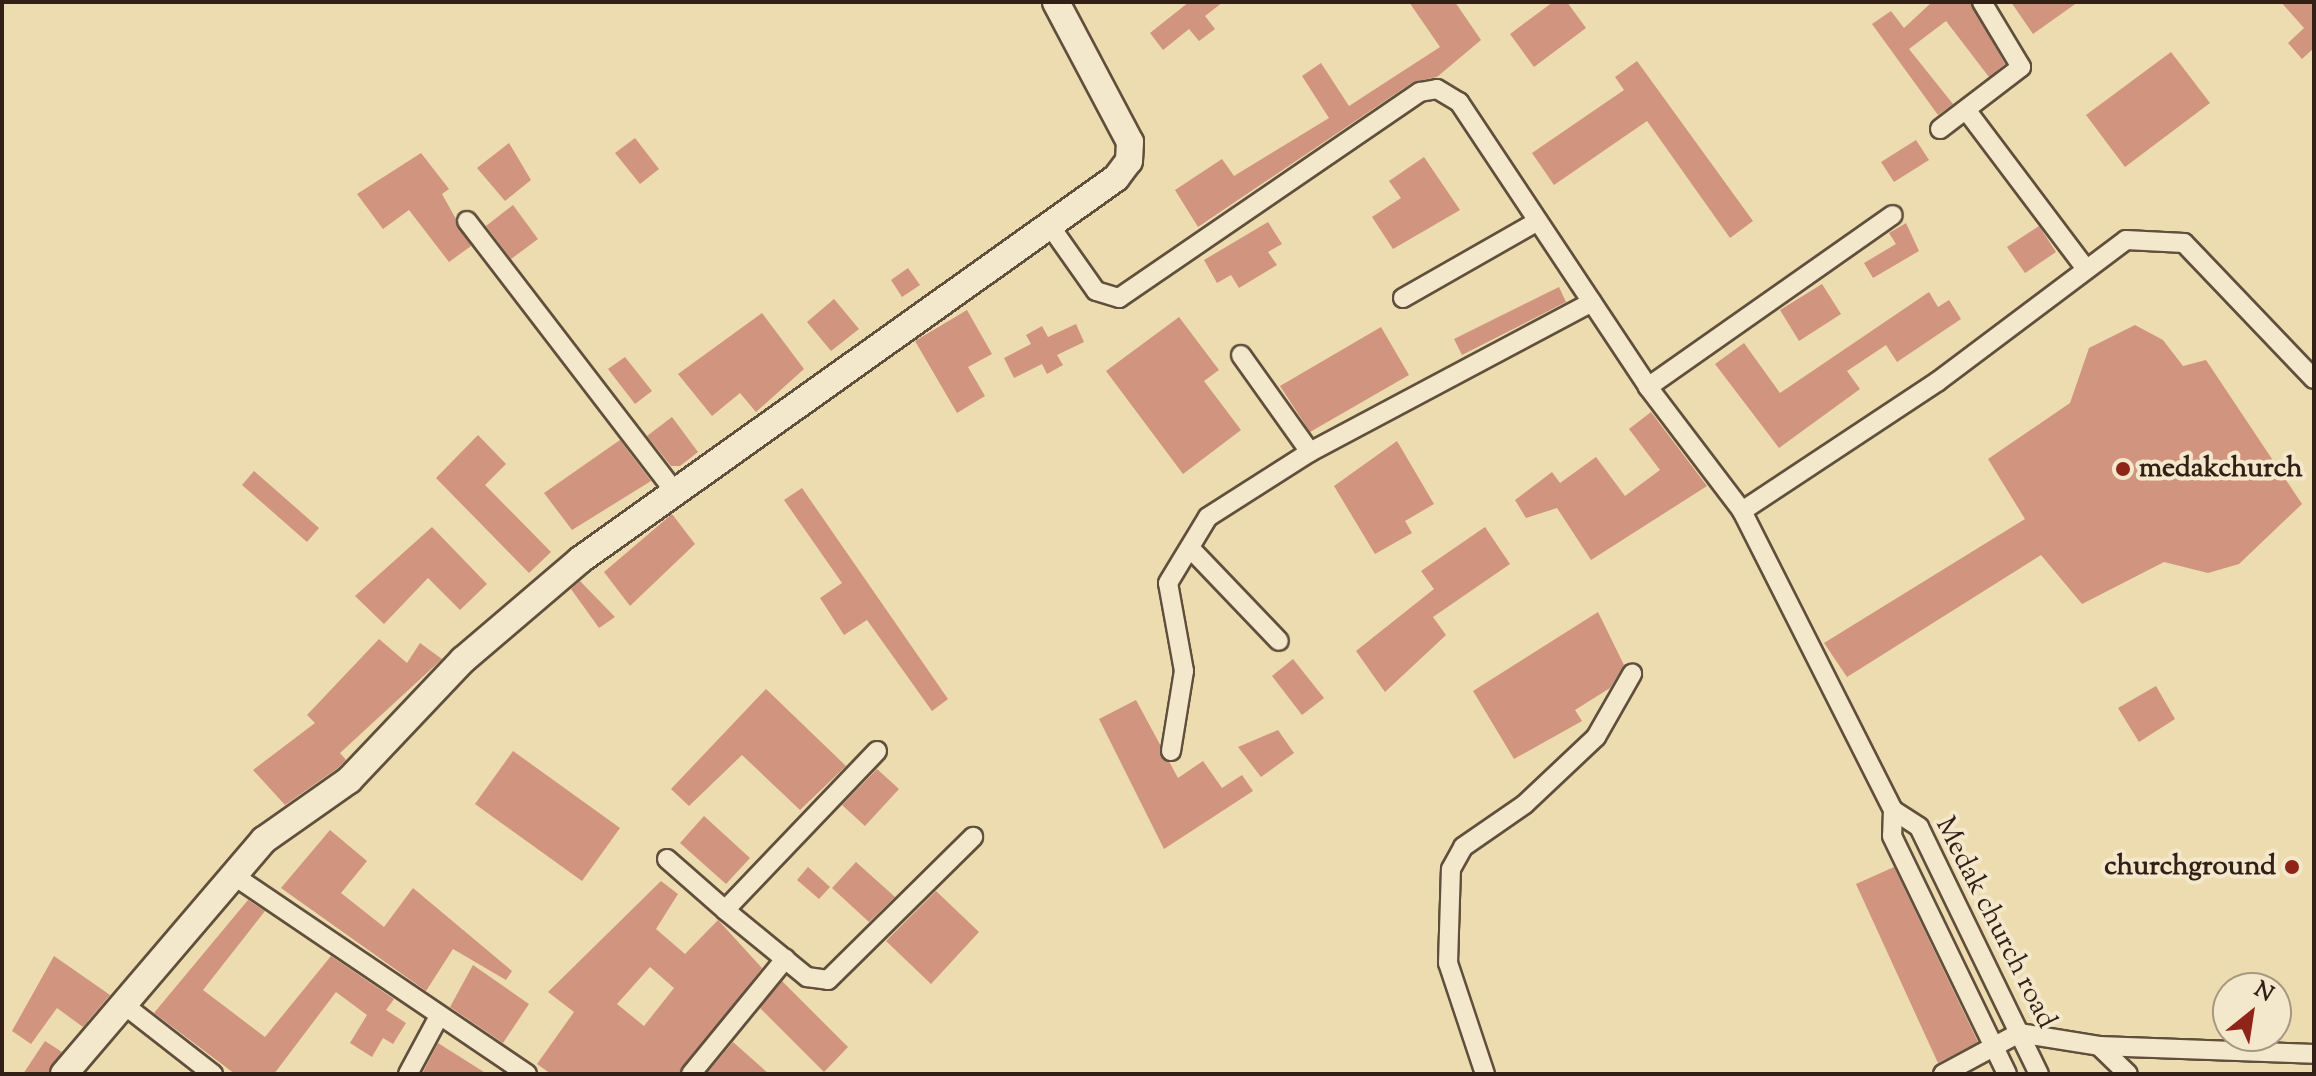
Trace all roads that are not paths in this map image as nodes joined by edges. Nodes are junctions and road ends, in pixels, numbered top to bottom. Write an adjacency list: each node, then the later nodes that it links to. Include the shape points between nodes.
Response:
1 (1056, 2): 8 (street, via 1130,142 1129,161 1116,178)
2 (1982, 2): 3 (street, via 2021,67)
3 (1967, 111): 4 (street); 9 (street)
4 (1940, 129)
5 (1893, 215): 14 (street)
6 (467, 221): 16 (street)
7 (1538, 221): 8 (street, via 1459,102 1437,89 1420,92 1119,298 1096,291); 10 (street); 11 (street)
8 (1048, 223): 16 (street)
9 (2086, 269): 13 (street, via 2126,240 2184,243); 17 (street, via 1937,382)
10 (1403, 298)
11 (1592, 302): 14 (street); 15 (street)
12 (1241, 355): 15 (street)
13 (2311, 369)
14 (1648, 387): 17 (street)
15 (1310, 452): 18 (street, via 1222,503)
16 (673, 489): 26 (street, via 463,660 413,720 349,780 264,840)
17 (1742, 511): 23 (street)
18 (1191, 549): 19 (street); 22 (street, via 1165,600 1184,671)
19 (1279, 641)
20 (1632, 674): 40 (street, via 1596,737 1525,804 1463,847 1451,869 1448,963)
21 (877, 751): 27 (street)
22 (1171, 751)
23 (1893, 810): 31 (street, Medak church road, via 1919,827); 32 (street, Medak church road, via 1892,836)
24 (973, 837): 28 (street, via 828,980 807,977)
25 (667, 859): 27 (street)
26 (233, 875): 29 (street); 30 (street)
27 (725, 910): 28 (street)
28 (785, 959): 39 (street)
29 (123, 1004): 35 (street); 36 (street)
30 (437, 1020): 37 (street); 38 (street)
31 (2019, 1033): 32 (street); 33 (street); 43 (street, Medak church road)
32 (1993, 1046): 41 (street); 42 (street, Medak church road)
33 (2099, 1046): 34 (street); 44 (street)
34 (2314, 1054)
35 (64, 1074)
36 (213, 1074)
37 (408, 1074)
38 (527, 1074)
39 (691, 1074)
40 (1485, 1074)
41 (1943, 1074)
42 (2007, 1074)
43 (2039, 1074)
44 (2128, 1074)

